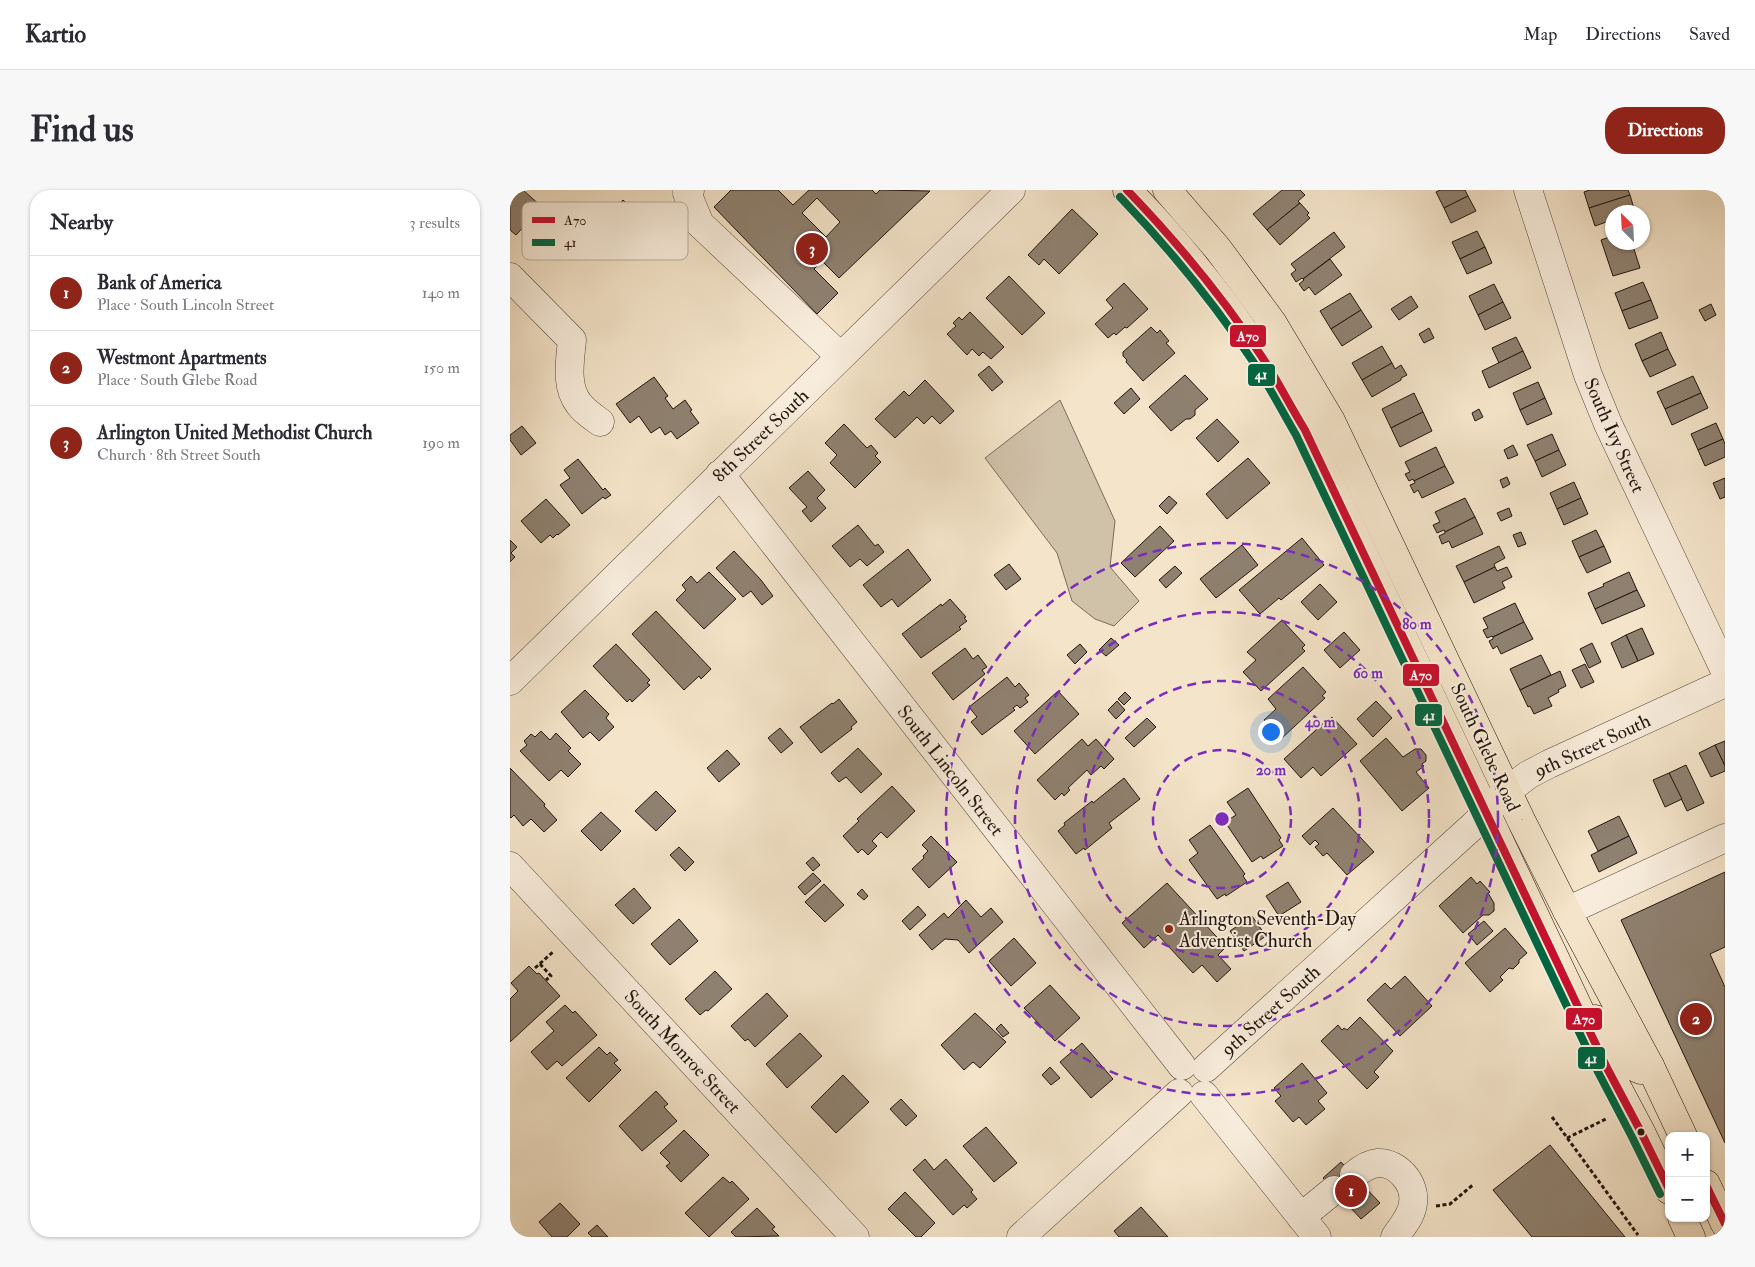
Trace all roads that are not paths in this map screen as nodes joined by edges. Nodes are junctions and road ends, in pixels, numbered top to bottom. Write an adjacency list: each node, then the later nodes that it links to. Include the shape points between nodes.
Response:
1 (1011, 190): 7 (street, 8th Street South)
2 (1127, 190): 14 (main road, South Glebe Road, via 1200,272 1262,358 1304,430)
3 (1167, 190): 13 (main road, South Glebe Road, via 1218,249 1272,322 1331,421)
4 (1528, 190): 10 (street, South Ivy Street, via 1588,375 1608,424)
5 (688, 191): 7 (street, via 700,224)
6 (510, 277): 8 (street, via 572,340 571,390 579,405)
7 (840, 356): 9 (street, 8th Street South)
8 (600, 422)
9 (720, 474): 11 (street, 8th Street South); 20 (street, South Lincoln Street)
10 (1725, 670)
11 (510, 680)
12 (1725, 683): 13 (street, 9th Street South, via 1549,764)
13 (1507, 791): 14 (street, 9th Street South); 17 (main road, South Glebe Road)
14 (1487, 813): 18 (main road, South Glebe Road); 20 (street, 9th Street South)
15 (1725, 838): 17 (street)
16 (510, 866): 27 (street, South Monroe Street)
17 (1567, 911): 19 (main road, South Glebe Road)
18 (1568, 987): 19 (main road, via 1612,1038 1630,1065 1640,1070); 22 (main road, South Glebe Road)
19 (1650, 1066): 21 (main road, South Glebe Road)
20 (1193, 1081): 26 (street, South Lincoln Street); 28 (street, 9th Street South)
21 (1681, 1132)
22 (1665, 1181)
23 (1710, 1192): 25 (main road)
24 (1684, 1222): 30 (main road)
25 (1725, 1224)
26 (1309, 1227): 29 (street, via 1344,1182 1362,1167 1379,1163 1395,1167 1410,1182 1414,1200 1412,1212)
27 (855, 1237)
28 (1021, 1237)
29 (1395, 1237)
30 (1691, 1237)

